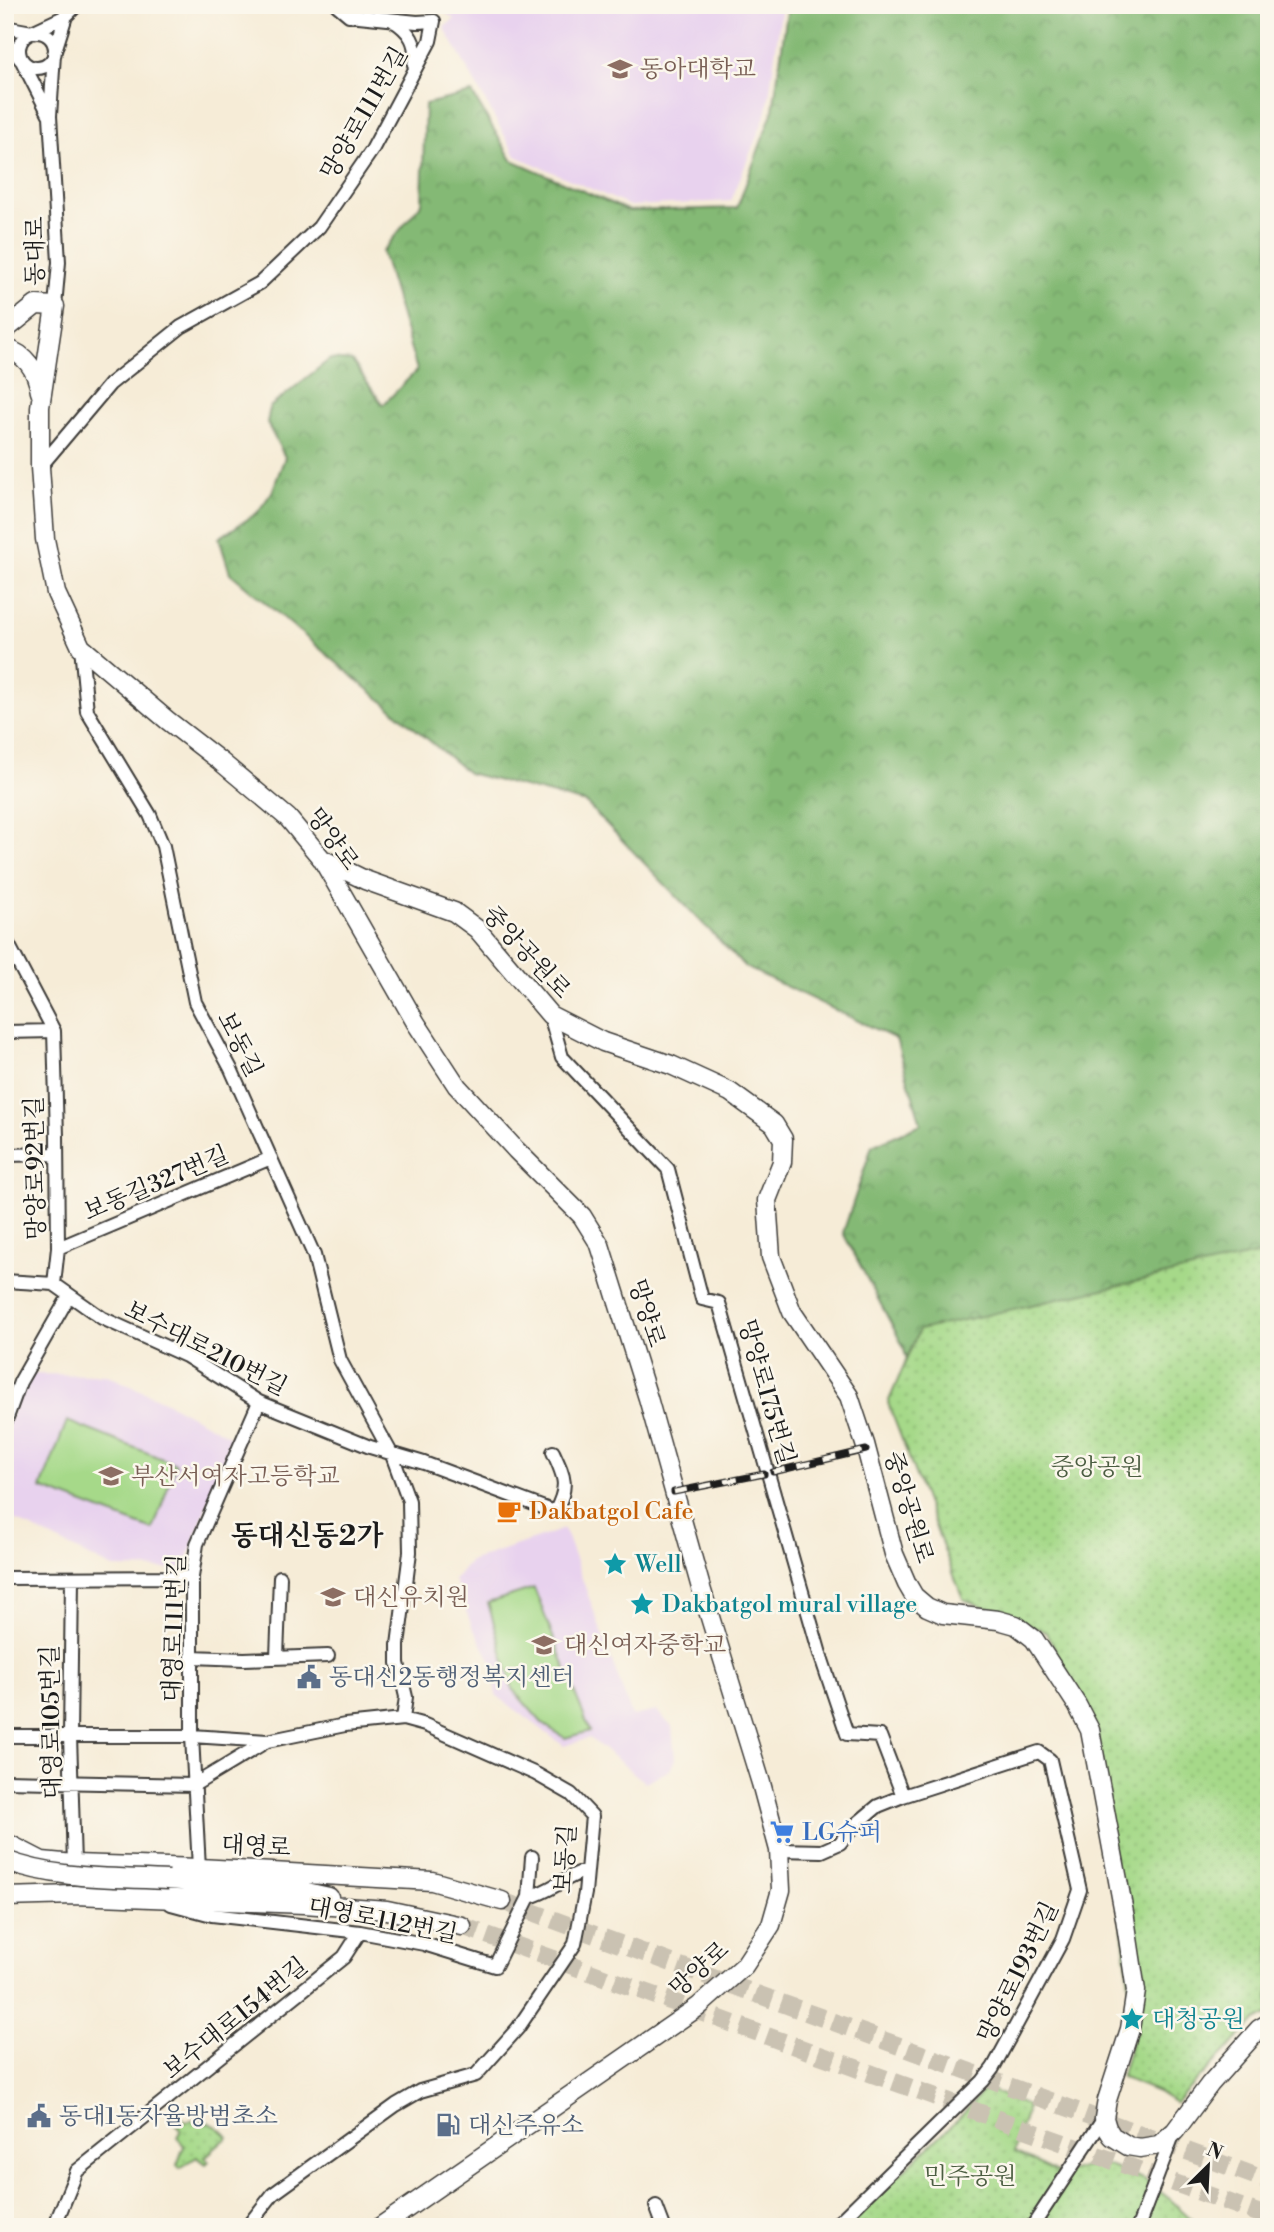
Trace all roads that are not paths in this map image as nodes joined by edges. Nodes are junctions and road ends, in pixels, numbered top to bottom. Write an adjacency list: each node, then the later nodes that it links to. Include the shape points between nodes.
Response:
1 (77, 5): 3 (street)
2 (337, 5): 4 (street, via 349,15)
3 (66, 16): 6 (street); 8 (street)
4 (391, 19): 10 (street, via 404,27 412,40 416,53); 10 (street, 망양로111번길, via 434,21 430,41)
5 (5, 27): 6 (street)
6 (33, 32): 8 (street, via 49,37); 9 (street, via 19,44)
7 (5, 41): 9 (street, 동대로)
8 (54, 54): 9 (street, via 45,66 37,68); 11 (street)
9 (22, 61): 11 (street, 동대로)
10 (413, 73): 16 (street, 망양로111번길, via 372,150 319,227 260,283 181,327 110,384)
11 (50, 116): 12 (street, 동대로, via 59,262)
12 (55, 306): 13 (main road, via 36,304); 15 (main road, 망양로)
13 (5, 330)
14 (5, 348): 15 (main road, 망양로, via 27,360 40,389)
15 (40, 407): 16 (main road, 망양로)
16 (40, 467): 17 (main road, 망양로, via 45,539 56,593)
17 (81, 647): 18 (main road, 망양로, via 288,818); 25 (street, 보동길, via 87,711 150,815 163,846 195,1002)
18 (322, 859): 20 (main road, 중앙공원로, via 454,912 477,929); 51 (main road, 망양로, via 457,1086 582,1216 600,1245)
19 (5, 938): 21 (street, 망양로92번길)
20 (550, 1015): 49 (street, 망양로175번길, via 562,1058 668,1169 702,1299 719,1303 847,1734 880,1736); 67 (main road, 중앙공원로, via 603,1042 671,1065 730,1092 774,1124 783,1139 782,1162 767,1200 771,1257 792,1312 849,1396 907,1584 914,1596 943,1614 998,1620 1016,1625 1034,1639 1090,1730 1136,1991)
21 (54, 1031): 22 (street); 23 (street, 망양로92번길)
22 (5, 1032)
23 (57, 1154): 24 (street); 26 (street, 망양로92번길)
24 (5, 1155)
25 (271, 1158): 26 (street, 보동길327번길); 33 (street, 보동길, via 314,1255 340,1360)
26 (58, 1248): 28 (street, 망양로92번길)
27 (5, 1281): 28 (street)
28 (54, 1284): 29 (street, 보수대로210번길)
29 (69, 1296): 30 (street, 보수대로210번길, via 117,1325 186,1356); 31 (street, via 20,1382)
30 (258, 1402): 33 (street, 보수대로210번길); 34 (street, 대영로111번길, via 209,1512 197,1544)
31 (5, 1423)
32 (553, 1452): 33 (street, via 564,1474 564,1495 555,1512)
33 (392, 1455): 41 (street, 보동길, via 409,1501 410,1552 397,1645 406,1697)
34 (192, 1577): 37 (street); 39 (street, 대영로111번길)
35 (280, 1577): 40 (street)
36 (5, 1578): 37 (street)
37 (72, 1578): 43 (street, 대영로105번길)
38 (328, 1656): 40 (street)
39 (192, 1657): 40 (street); 44 (street, 대영로111번길)
40 (277, 1657)
41 (402, 1719): 45 (street); 58 (street, 보동길, via 536,1773 571,1794 592,1816)
42 (5, 1736): 43 (street)
43 (70, 1736): 44 (street); 47 (street, 대영로105번길)
44 (192, 1736): 45 (street); 48 (street, 대영로111번길)
45 (267, 1741): 48 (street)
46 (5, 1781): 47 (street)
47 (72, 1782): 48 (street); 55 (street, 대영로105번길)
48 (194, 1785): 56 (street, 대영로111번길)
49 (903, 1796): 51 (street, 망양로193번길, via 878,1806 841,1843 822,1850); 70 (street, 망양로193번길, via 1039,1752 1050,1760 1080,1889 1063,1939 993,2068)
50 (5, 1842): 54 (main road)
51 (779, 1850): 73 (main road, 망양로, via 781,1890 771,1925 744,1966 698,2007)
52 (532, 1857): 60 (street, 대영로112번길)
53 (5, 1860): 63 (main road, bridge, via 62,1875 302,1891)
54 (42, 1861): 55 (main road, 대영로); 57 (main road, 대영로)
55 (74, 1864): 56 (main road, 대영로)
56 (199, 1868): 62 (main road, 대영로, via 432,1881)
57 (5, 1869)
58 (587, 1870): 60 (street); 72 (street, 보동길, via 575,1944 518,2028 477,2075 419,2091 396,2105 273,2194)
59 (148, 1897): 61 (main road); 63 (main road); 65 (street, 대영로112번길, via 212,1915)
60 (529, 1897): 65 (street, 대영로112번길, via 495,1966 424,1944)
61 (7, 1899)
62 (502, 1901)
63 (387, 1910): 64 (main road)
64 (462, 1926)
65 (360, 1932): 71 (street, 보수대로154번길, via 344,1957 77,2171)
66 (1269, 2023): 68 (main road, via 1210,2084)
67 (1104, 2118): 68 (main road, via 1112,2136 1128,2146 1159,2145); 75 (street)
68 (1175, 2131): 76 (street)
69 (656, 2206): 74 (street)
70 (839, 2225)
71 (54, 2227)
72 (247, 2227)
73 (380, 2227)
74 (664, 2227)
75 (1032, 2227)
76 (1138, 2227)

